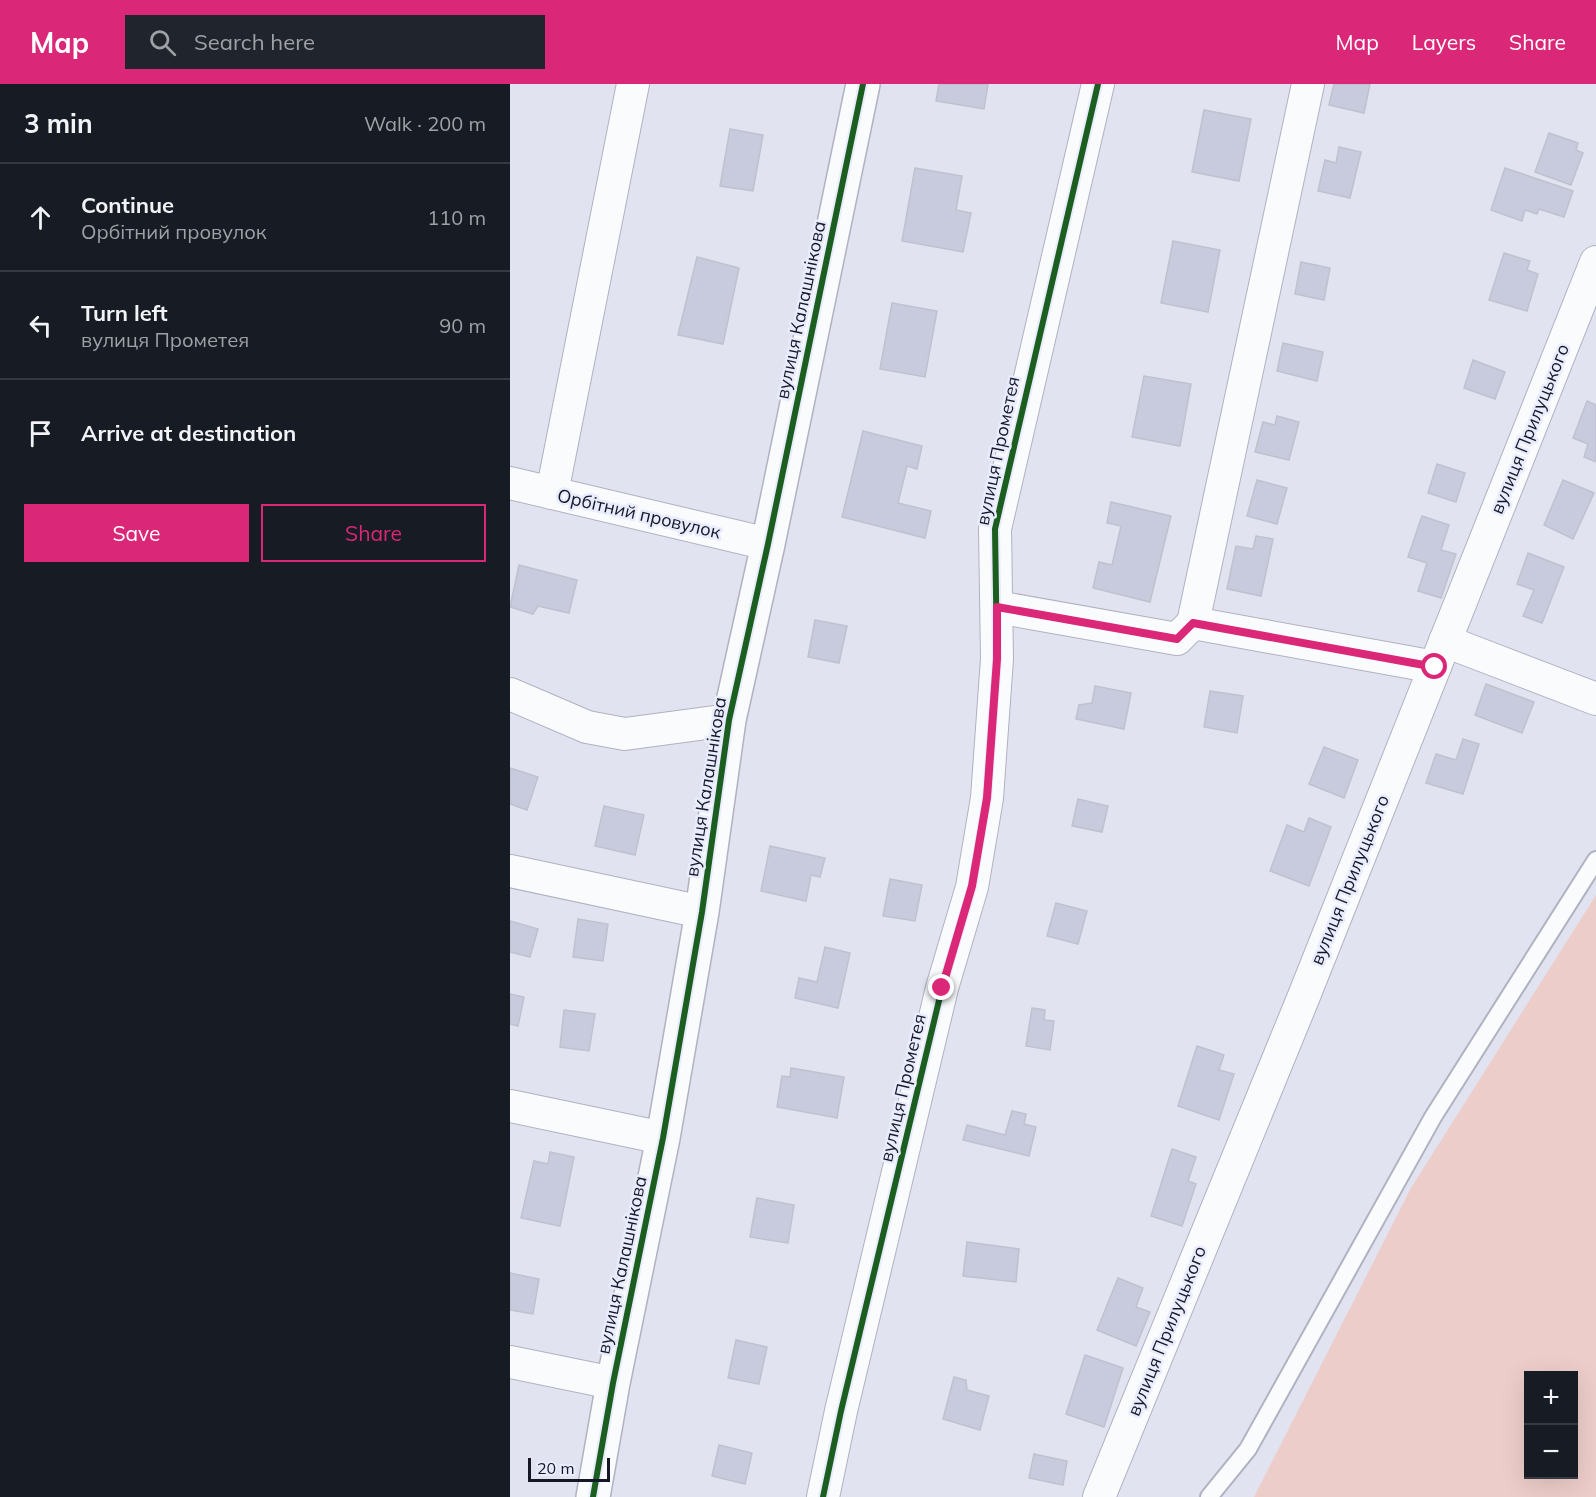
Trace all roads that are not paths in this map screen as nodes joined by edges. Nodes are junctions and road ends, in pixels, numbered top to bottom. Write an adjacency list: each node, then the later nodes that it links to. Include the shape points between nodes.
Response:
1 (633, 84): 7 (street)
2 (863, 84): 8 (street, вулиця Калашнікова)
3 (1098, 84): 9 (street, вулиця Прометея, via 995,529)
4 (1308, 84): 10 (street)
5 (1596, 262): 11 (street, вулиця Прилуцького)
6 (510, 483): 7 (street, Орбітний провулок)
7 (552, 493): 8 (street, Орбітний провулок)
8 (768, 544): 14 (street, вулиця Калашнікова)
9 (997, 607): 10 (street, via 1177,639); 23 (street, вулиця Прометея, via 987,798 972,886 942,988)
10 (1193, 623): 11 (street)
11 (1440, 654): 13 (street); 24 (street, вулиця Прилуцького)
12 (510, 694): 14 (street, via 587,727 625,734)
13 (1596, 699)
14 (729, 720): 17 (street, вулиця Калашнікова)
15 (1596, 860): 25 (lane, via 1432,1117 1248,1449)
16 (510, 871): 17 (street)
17 (702, 912): 19 (street, вулиця Калашнікова)
18 (510, 1106): 19 (street)
19 (663, 1138): 21 (street, вулиця Калашнікова)
20 (510, 1362): 21 (street)
21 (613, 1383): 22 (street, вулиця Калашнікова)
22 (593, 1497)
23 (823, 1497)
24 (1100, 1497)
25 (1209, 1497)

